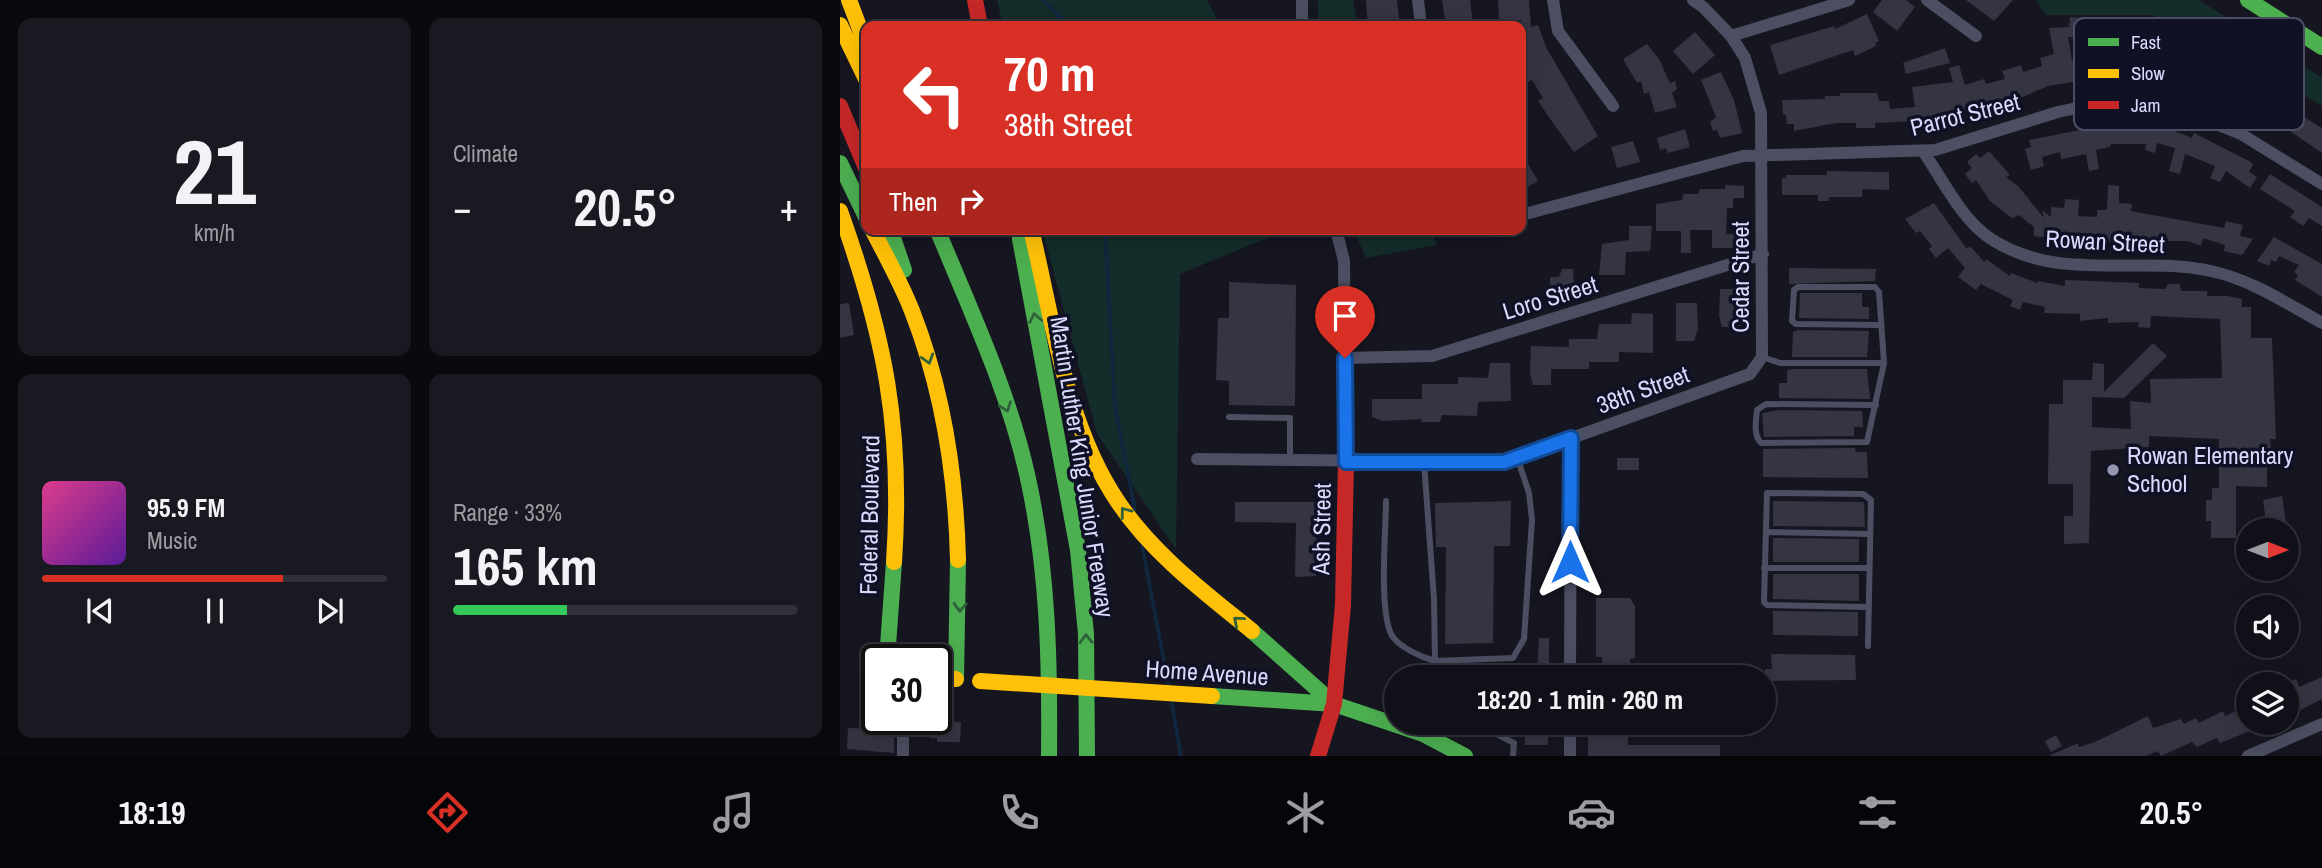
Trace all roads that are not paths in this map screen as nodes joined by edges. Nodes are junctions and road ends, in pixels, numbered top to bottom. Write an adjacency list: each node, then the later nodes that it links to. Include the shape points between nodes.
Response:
1 (849, 0): 15 (main road)
2 (975, 0): 11 (main road)
3 (1302, 0): 12 (street)
4 (1418, 0): 13 (street)
5 (1553, 0): 22 (street, via 1558,31)
6 (1693, 0): 16 (street, Cedar Street)
7 (1849, 0): 16 (street)
8 (1927, 0): 17 (street)
9 (2248, 0): 10 (main road)
10 (2276, 18)
11 (978, 21)
12 (1302, 21)
13 (1420, 21)
14 (840, 25): 20 (main road)
15 (861, 32)
16 (1731, 36): 26 (street, Cedar Street, via 1756,86)
17 (1976, 36)
18 (2304, 36): 19 (main road)
19 (2322, 47)
20 (861, 69)
21 (840, 106): 27 (main road)
22 (1612, 106)
23 (2074, 110): 25 (street, Parrot Street)
24 (2231, 130): 29 (street, Parrot Street)
25 (1923, 151): 26 (street, Parrot Street); 41 (street, Rowan Street, via 1972,223 2023,257 2052,264 2153,264 2209,271 2272,293)
26 (1762, 153): 32 (street, Parrot Street); 39 (street, Cedar Street)
27 (861, 156)
28 (840, 163): 30 (main road)
29 (2322, 184)
30 (861, 207)
31 (840, 211): 61 (main road, Federal Boulevard, via 876,314 894,419 897,484)
32 (1526, 214)
33 (875, 235): 40 (main road)
34 (892, 235): 40 (main road)
35 (939, 235): 73 (main road, one-way to 73, via 1008,411 1028,484 1050,663)
36 (1019, 235): 74 (main road, Martin Luther King Junior Freeway, one-way to 36, via 1086,634 1078,550)
37 (1033, 235): 67 (main road, one-way to 37, via 1165,557 1117,501 1078,411)
38 (1338, 235): 44 (street, Ash Street, via 1344,261)
39 (1763, 254): 43 (street, Cedar Street); 44 (street, Loro Street, via 1432,356)
40 (916, 319): 66 (main road, one-way to 66, via 937,388 960,539)
41 (2322, 323)
42 (1879, 325): 42 (lane, via 1875,287 1794,290 1792,321 1796,324); 45 (lane)
43 (1762, 357): 45 (lane, via 1780,363); 46 (street, Cedar Street, via 1750,374)
44 (1345, 358): 53 (street, Ash Street)
45 (1884, 363): 47 (lane)
46 (1729, 382): 49 (street, 38th Street)
47 (1876, 405): 47 (lane, via 1867,442 1758,440 1757,410 1766,404)
48 (1229, 417): 52 (lane, via 1290,418)
49 (1571, 438): 50 (street, 38th Street); 64 (street)
50 (1517, 457): 54 (street, 38th Street, via 1504,462); 63 (lane, via 1532,520 1524,639 1513,658)
51 (1197, 459): 52 (street, 38th Street)
52 (1290, 461): 53 (street, 38th Street)
53 (1346, 462): 54 (street, 38th Street); 67 (main road, Ash Street)
54 (1424, 462): 63 (lane)
55 (1386, 501): 63 (lane, via 1388,627 1400,643)
56 (1766, 532): 57 (lane); 57 (lane, via 1767,493 1863,494 1871,500); 58 (lane)
57 (1870, 534): 59 (lane)
58 (1764, 568): 59 (lane); 60 (lane, via 1767,605)
59 (1869, 568): 60 (lane)
60 (1868, 607): 62 (lane)
61 (888, 644)
62 (1868, 646)
63 (1435, 660)
64 (1570, 665)
65 (952, 679): 66 (main road, Home Avenue)
66 (956, 679): 67 (main road, Home Avenue, bridge)
67 (1335, 704): 75 (main road); 76 (main road, Home Avenue, via 1429,733)
68 (2322, 724): 79 (street)
69 (903, 735): 72 (street)
70 (1498, 735): 77 (lane, via 1514,743)
71 (1570, 735): 78 (street)
72 (903, 756)
73 (1048, 756)
74 (1087, 756)
75 (1318, 756)
76 (1465, 756)
77 (1513, 756)
78 (1570, 756)
79 (2248, 756)

